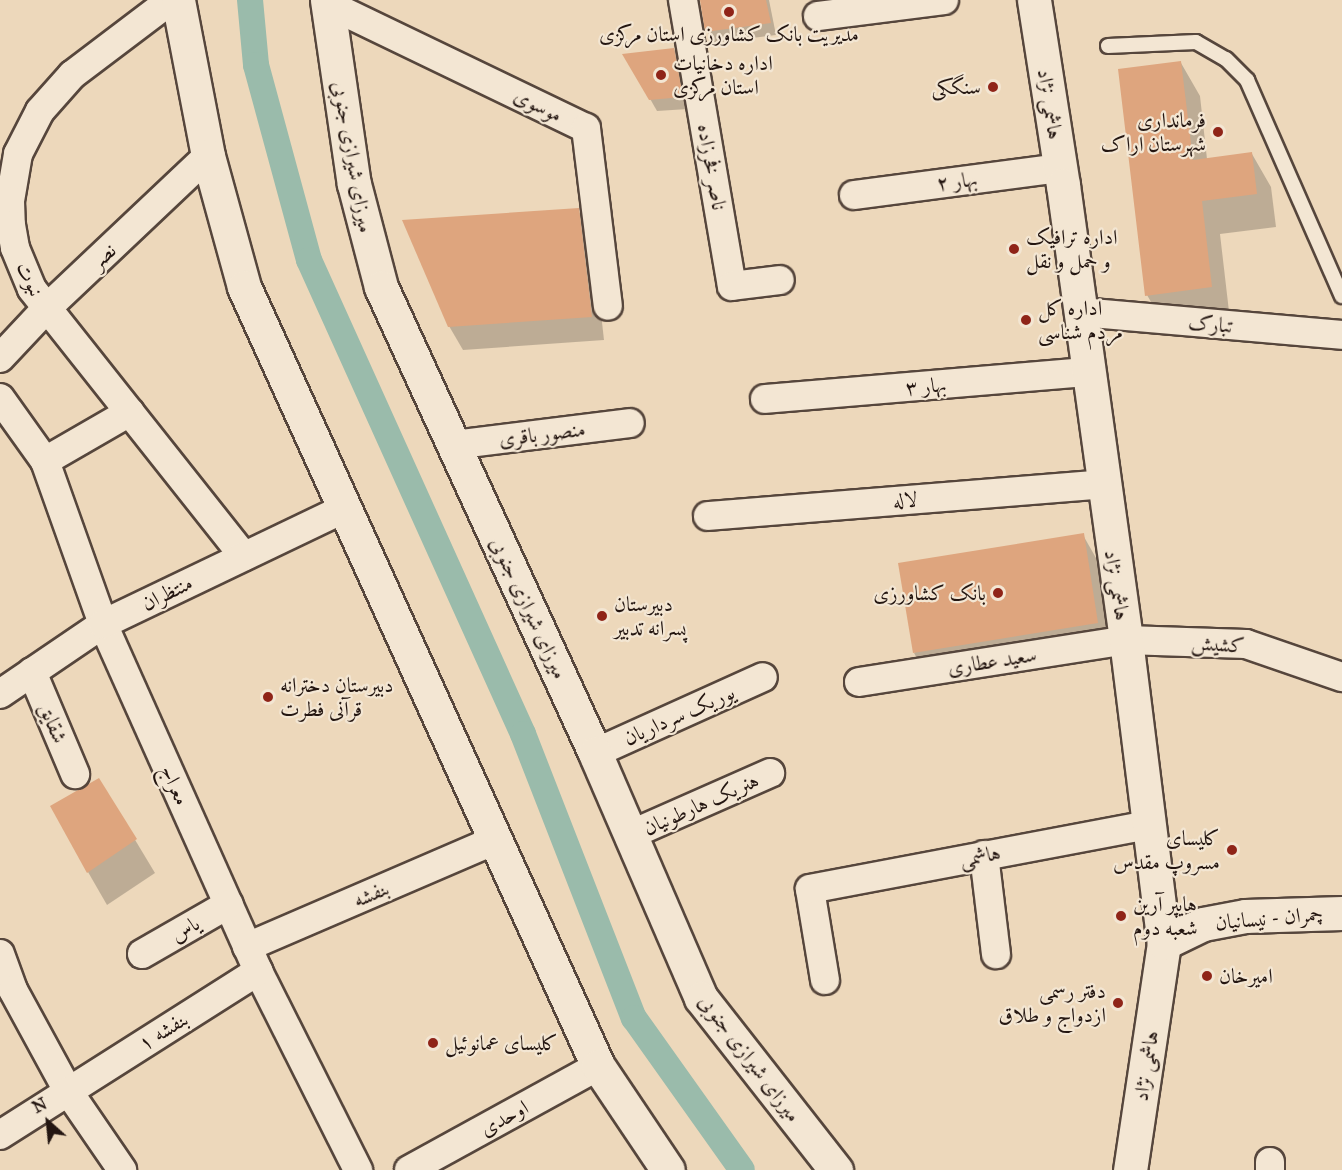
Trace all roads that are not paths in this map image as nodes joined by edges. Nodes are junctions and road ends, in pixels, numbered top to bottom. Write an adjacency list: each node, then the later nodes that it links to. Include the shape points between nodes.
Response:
1 (171, 0): 11 (street, نبوت, via 55,92)
2 (178, 0): 9 (main road)
3 (683, 0): 14 (street, ناصر فخرزاده, via 732,286)
4 (944, 0): 7 (street)
5 (1034, 0): 10 (main road, هاشمی نژاد)
6 (327, 2): 16 (street, موسوی, via 586,128); 26 (main road, میرزای شیرازی جنوبی, via 354,184 381,288)
7 (818, 16)
8 (1108, 46): 15 (lane, via 1196,42 1226,58 1247,80)
9 (208, 156): 17 (street, نصر); 29 (main road, via 244,287)
10 (1060, 168): 12 (street, بهار ۲); 18 (main road, هاشمی نژاد)
11 (6, 170): 13 (street, نبوت)
12 (854, 195)
13 (11, 276): 17 (street, نبوت)
14 (780, 280)
15 (1342, 297)
16 (608, 306)
17 (47, 308): 20 (street, نصر); 24 (street, نبوت)
18 (1080, 312): 19 (street, تبارک); 21 (main road, هاشمی نژاد)
19 (1342, 335)
20 (0, 358)
21 (1087, 372): 23 (street, بهار ۳); 28 (main road, هاشمی نژاد)
22 (0, 398): 27 (street, معراج)
23 (765, 399)
24 (130, 412): 27 (street); 31 (street, نبوت)
25 (630, 423): 26 (street, منصور باقری)
26 (454, 445): 39 (main road, میرزای شیرازی جنوبی)
27 (45, 461): 32 (street, معراج)
28 (1102, 484): 30 (street, لاله); 33 (main road, هاشمی نژاد)
29 (343, 509): 31 (street, منتظران); 44 (main road)
30 (708, 516)
31 (244, 556): 32 (street, منتظران)
32 (103, 624): 34 (street, منتظران); 46 (street, معراج)
33 (1126, 640): 35 (street, کشیش, via 1246,644); 37 (street, سعید عطاری); 42 (main road, هاشمی نژاد)
34 (32, 672): 38 (street, منتظران); 41 (street, شقایق)
35 (1342, 676)
36 (763, 677): 39 (street, یوریک سرداریان)
37 (859, 682)
38 (0, 694)
39 (595, 753): 43 (main road, میرزای شیرازی جنوبی)
40 (770, 773): 43 (street, هنریک هارطونیان)
41 (75, 774)
42 (1149, 825): 45 (street, هاشمی); 48 (main road, هاشمی نژاد)
43 (632, 834): 61 (main road, میرزای شیرازی جنوبی, via 701,998)
44 (495, 840): 52 (street, بنفشه); 54 (main road)
45 (984, 855): 51 (street); 53 (street, هاشمی, via 810,889)
46 (229, 904): 50 (street, یاس); 52 (street, معراج)
47 (1342, 913): 48 (main road, چمران - نیسانیان, via 1245,916 1203,924)
48 (1164, 943): 62 (main road, هاشمی نژاد)
49 (0, 954): 55 (street, via 13,990)
50 (142, 954)
51 (996, 954)
52 (252, 959): 55 (street, بنفشه ۱); 58 (street, معراج)
53 (825, 980)
54 (598, 1066): 59 (street, اوحدی); 60 (main road)
55 (68, 1091): 56 (street, بنفشه ۱); 57 (street)
56 (0, 1135)
57 (122, 1170)
58 (358, 1170)
59 (410, 1170)
60 (668, 1170)
61 (836, 1170)
62 (1130, 1170)

